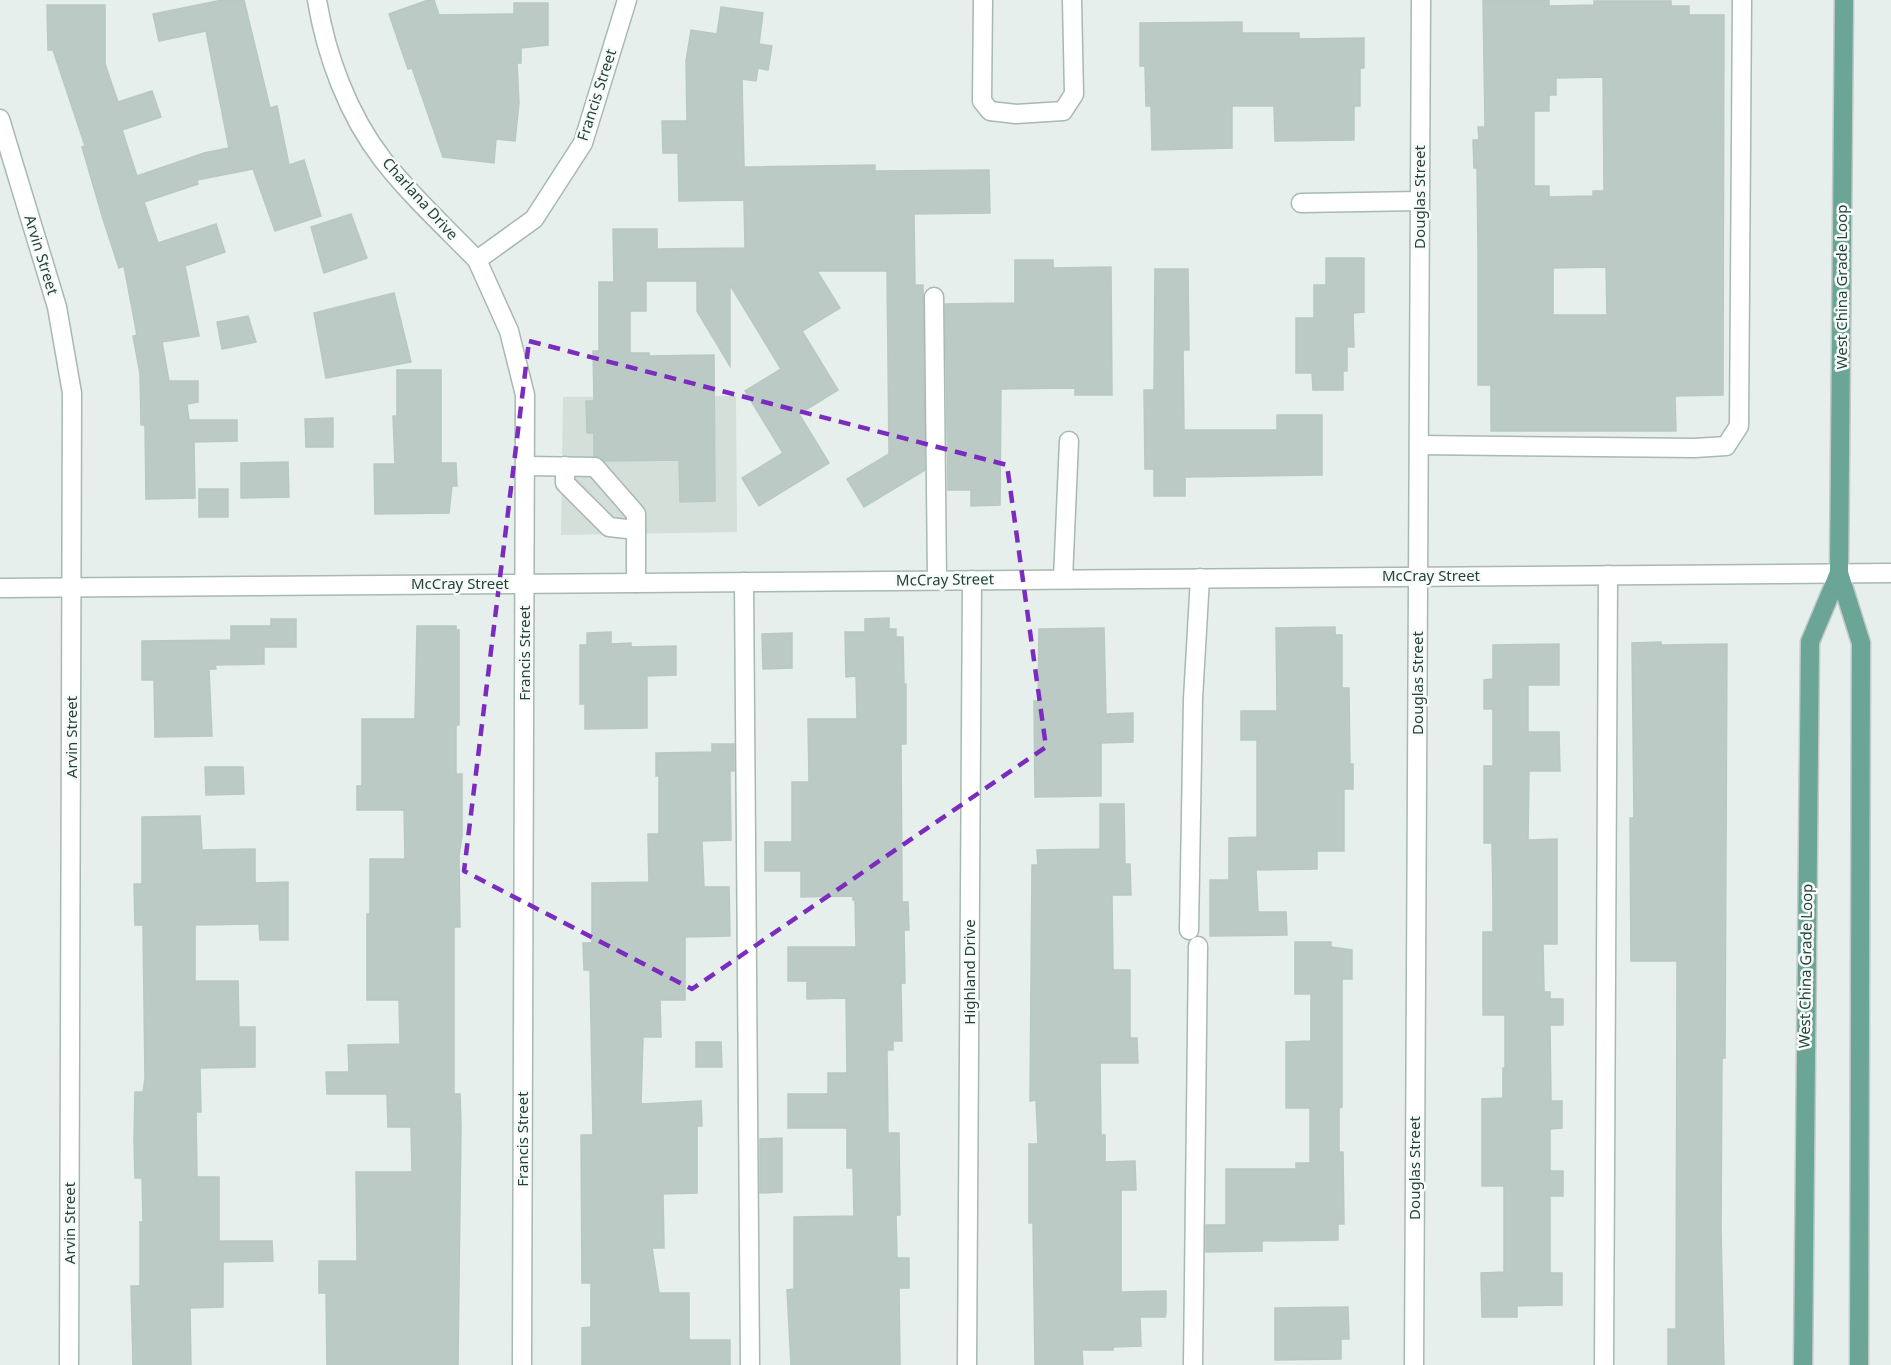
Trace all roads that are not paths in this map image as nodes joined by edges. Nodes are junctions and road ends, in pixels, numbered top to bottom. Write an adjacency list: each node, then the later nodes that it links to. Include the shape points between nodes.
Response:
1 (317, 0): 11 (street, Charlana Drive, via 335,71 358,120 383,159)
2 (627, 0): 11 (street, Francis Street, via 583,143 534,219)
3 (983, 0): 4 (street, via 982,101 990,111 1016,114 1063,111 1074,94)
4 (1072, 0)
5 (1421, 0): 9 (street, Douglas Street)
6 (1742, 0): 14 (street, via 1739,426 1735,436 1726,446 1695,448)
7 (1844, 0): 18 (main road, West China Grade Loop)
8 (0, 119): 29 (street, Arvin Street, via 65,340 72,393)
9 (1420, 201): 10 (street); 14 (street, Douglas Street)
10 (1301, 203)
11 (477, 260): 15 (street, Francis Street, via 509,331 525,394)
12 (934, 297): 24 (street)
13 (1069, 441): 23 (street)
14 (1419, 445): 21 (street, Douglas Street)
15 (527, 466): 16 (street); 27 (street, Francis Street)
16 (565, 466): 17 (street, via 565,483 609,527); 17 (street, via 595,467 636,514)
17 (636, 530): 28 (street)
18 (1839, 573): 19 (street, McCray Street); 20 (street, McCray Street); 38 (main road, West China Grade Loop, via 1809,642); 39 (main road, West China Grade Loop, via 1861,643)
19 (1891, 573)
20 (1608, 575): 21 (street, McCray Street); 37 (street)
21 (1419, 576): 22 (street, McCray Street); 36 (street, Douglas Street)
22 (1200, 578): 23 (street, McCray Street); 35 (street, via 1193,699)
23 (1063, 579): 25 (street, McCray Street)
24 (937, 580): 25 (street, McCray Street); 26 (street, McCray Street)
25 (972, 580): 34 (street, Highland Drive)
26 (744, 582): 28 (street, McCray Street); 33 (street)
27 (525, 583): 28 (street, McCray Street); 29 (street, McCray Street); 32 (street, Francis Street)
28 (636, 583)
29 (72, 587): 30 (street, McCray Street); 31 (street, Arvin Street)
30 (0, 588)
31 (69, 1365)
32 (522, 1365)
33 (750, 1365)
34 (967, 1365)
35 (1193, 1365)
36 (1414, 1365)
37 (1604, 1365)
38 (1803, 1365)
39 (1859, 1365)

